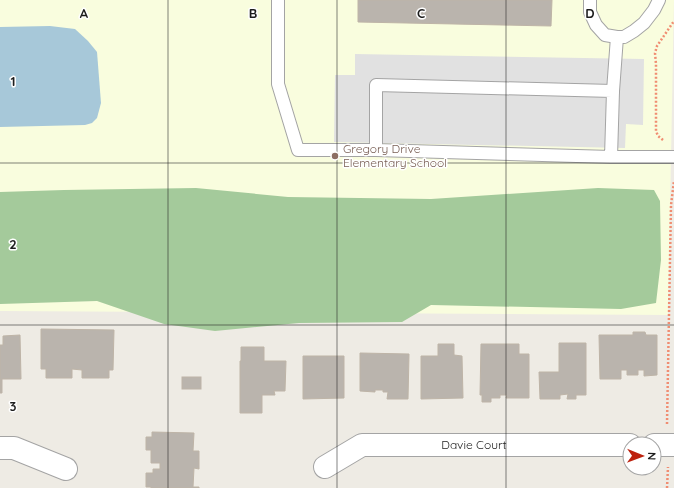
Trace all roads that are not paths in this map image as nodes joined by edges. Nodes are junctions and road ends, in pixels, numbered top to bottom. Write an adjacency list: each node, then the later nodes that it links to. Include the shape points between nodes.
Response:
1 (278, 0): 6 (lane, via 278,84 298,150)
2 (590, 0): 4 (lane, via 590,12 596,25 605,35)
3 (659, 0): 4 (lane, via 644,23 624,37)
4 (617, 37): 5 (lane)
5 (613, 91): 6 (lane, via 376,84); 7 (lane)
6 (376, 150): 7 (lane)
7 (611, 157): 8 (lane)
8 (673, 157)
9 (622, 445): 11 (street, Davie Court, via 362,445)
10 (0, 448): 12 (street, via 14,448)
11 (324, 467)
12 (66, 469)

